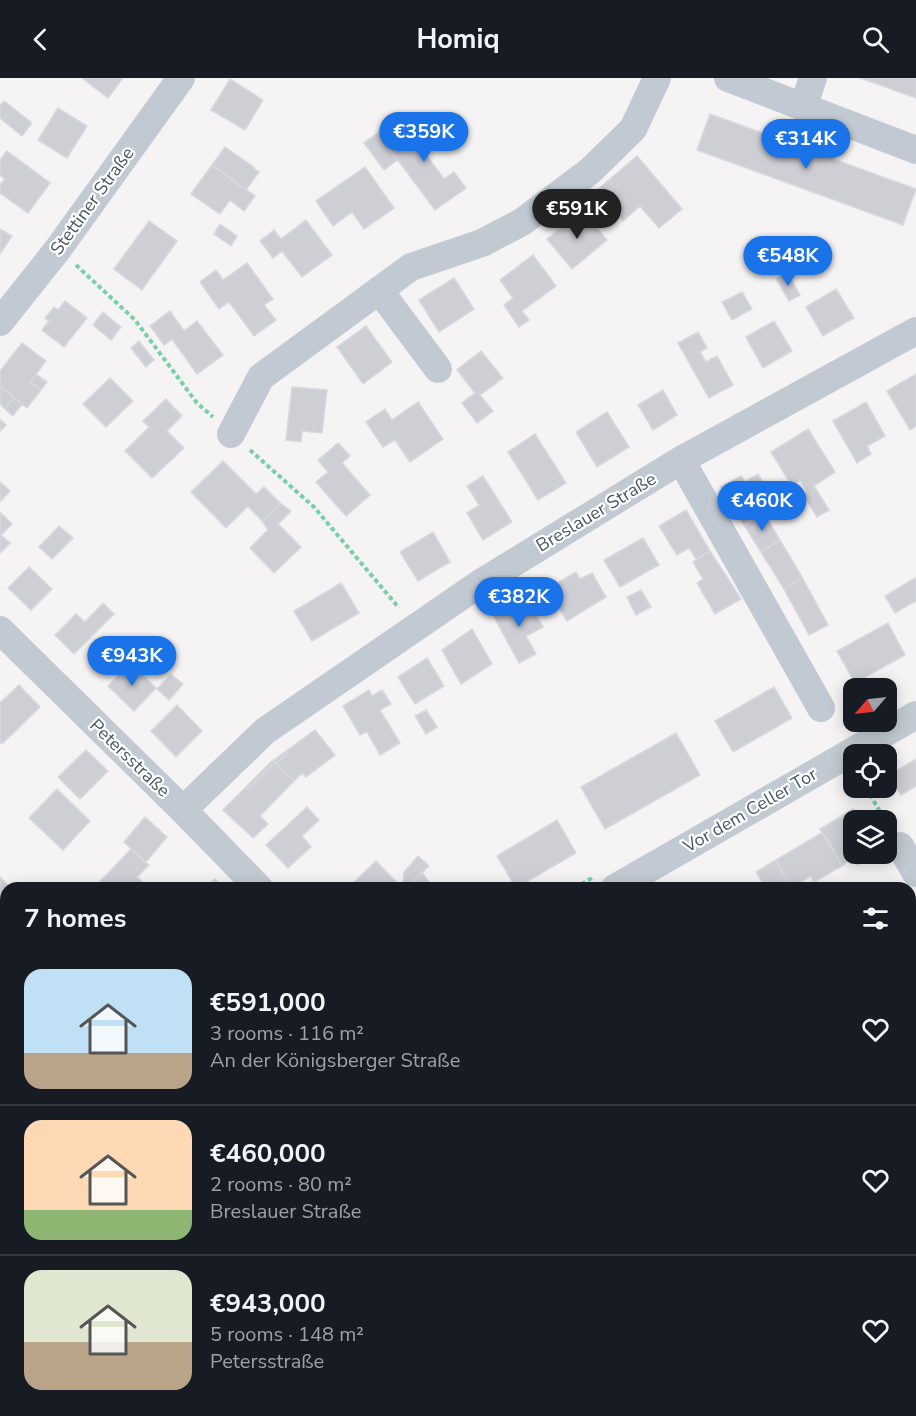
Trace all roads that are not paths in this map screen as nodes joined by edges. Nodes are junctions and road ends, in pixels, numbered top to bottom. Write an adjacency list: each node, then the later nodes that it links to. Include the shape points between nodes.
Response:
1 (181, 78): 8 (street, Stettiner Straße, via 58,249)
2 (657, 78): 7 (street, via 633,129 590,171 522,222 482,243 411,267)
3 (728, 78): 5 (street)
4 (813, 78): 5 (street)
5 (803, 107): 6 (street)
6 (916, 150)
7 (379, 290): 10 (street); 11 (street, via 261,377)
8 (0, 322)
9 (916, 331): 12 (street, Breslauer Straße)
10 (438, 369)
11 (231, 434)
12 (681, 460): 14 (street); 16 (street, Breslauer Straße, via 479,584 265,730)
13 (0, 630): 16 (street, Petersstraße)
14 (821, 708)
15 (916, 715): 20 (street, Vor dem Celler Tor)
16 (183, 810): 19 (street, Petersstraße)
17 (900, 846): 18 (street)
18 (916, 873)
19 (253, 882)
20 (625, 882)

